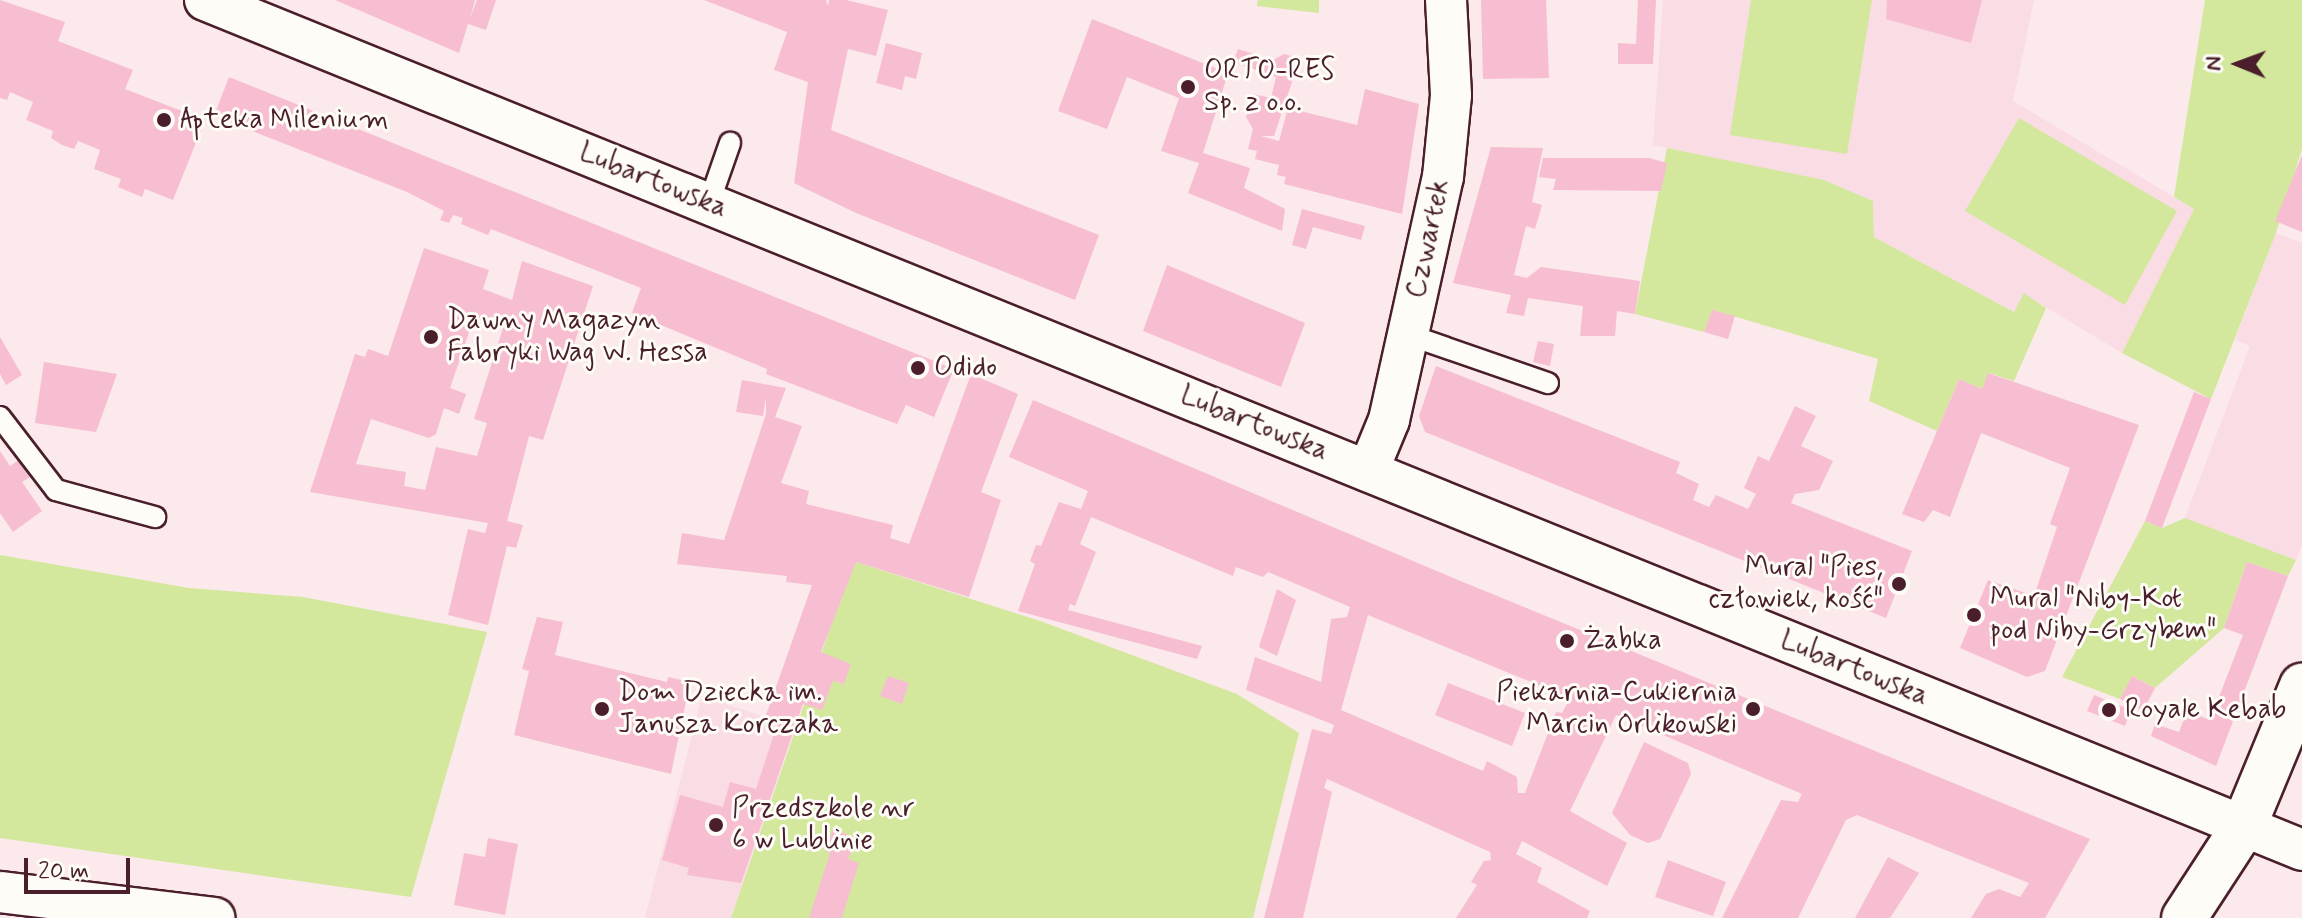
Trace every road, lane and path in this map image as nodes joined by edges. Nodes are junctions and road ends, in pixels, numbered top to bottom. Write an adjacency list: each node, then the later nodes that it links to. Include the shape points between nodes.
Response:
1 (205, 0): 4 (street, Lubartowska)
2 (1446, 0): 5 (street, Czwartek, via 1449,133)
3 (730, 143): 4 (lane)
4 (709, 203): 8 (street, Lubartowska)
5 (1409, 335): 6 (lane); 8 (street, Czwartek, via 1389,420)
6 (1548, 383)
7 (0, 417): 9 (lane, via 56,490)
8 (1368, 471): 11 (street, Lubartowska)
9 (155, 517)
10 (2302, 686): 11 (street)
11 (2244, 826): 12 (street, Lubartowska); 15 (street)
12 (2302, 850)
13 (0, 892): 14 (street)
14 (214, 918)
15 (2184, 918)

